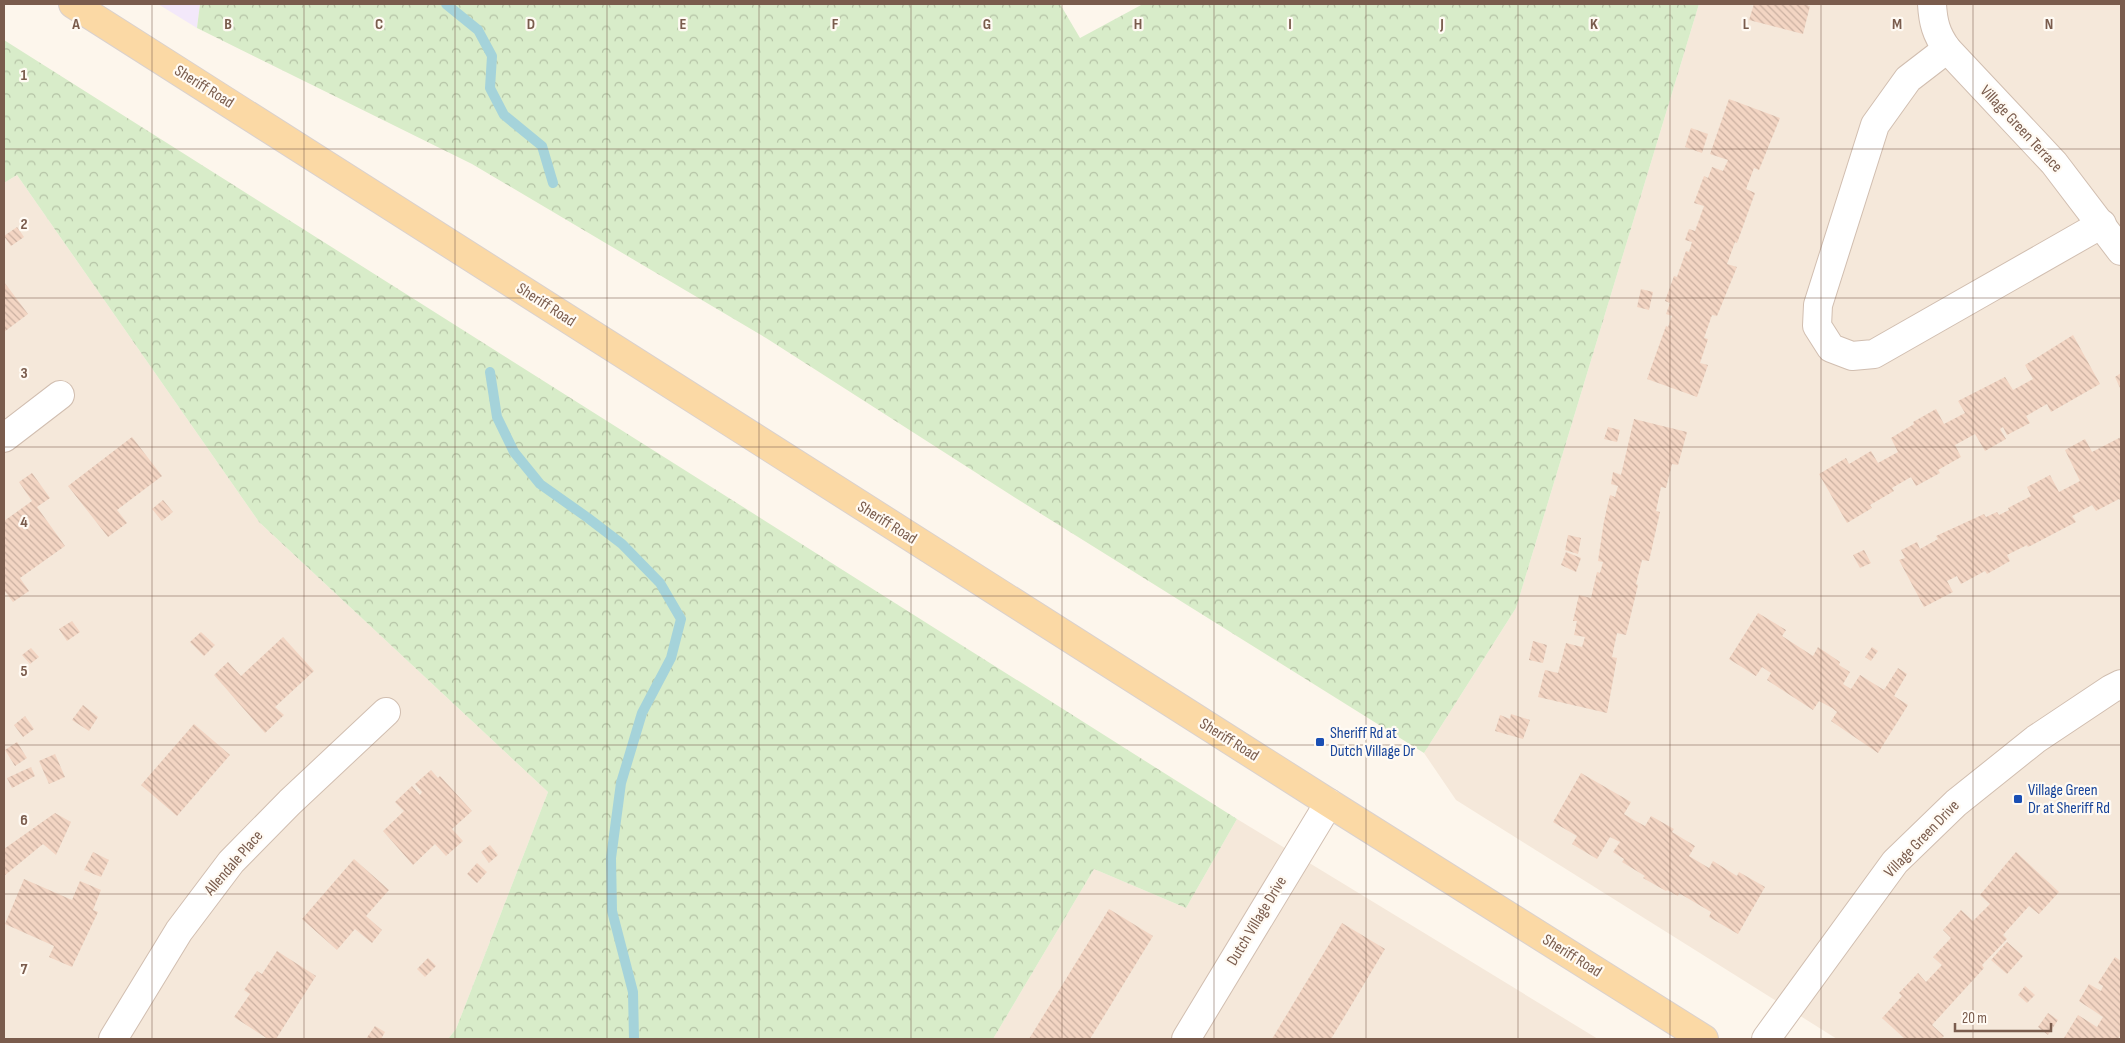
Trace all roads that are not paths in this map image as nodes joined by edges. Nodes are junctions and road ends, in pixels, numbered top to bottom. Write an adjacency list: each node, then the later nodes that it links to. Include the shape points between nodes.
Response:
1 (73, 4): 10 (main road, Sheriff Road)
2 (1932, 4): 3 (street, Village Green Terrace, via 1938,37)
3 (1946, 49): 4 (street, Village Green Terrace, via 2054,163); 4 (street, via 1908,79 1875,125 1818,305 1817,326 1831,348 1852,356 1874,354)
4 (2102, 224): 5 (street, Village Green Terrace)
5 (2120, 247)
6 (60, 395): 7 (street)
7 (4, 438)
8 (2121, 684): 14 (street, Village Green Drive, via 2036,739 1956,803 1895,862)
9 (386, 712): 11 (street, Allendale Place, via 231,862 179,930)
10 (1329, 803): 12 (street, Dutch Village Drive); 13 (main road, Sheriff Road)
11 (113, 1039)
12 (1186, 1039)
13 (1704, 1039)
14 (1766, 1039)

